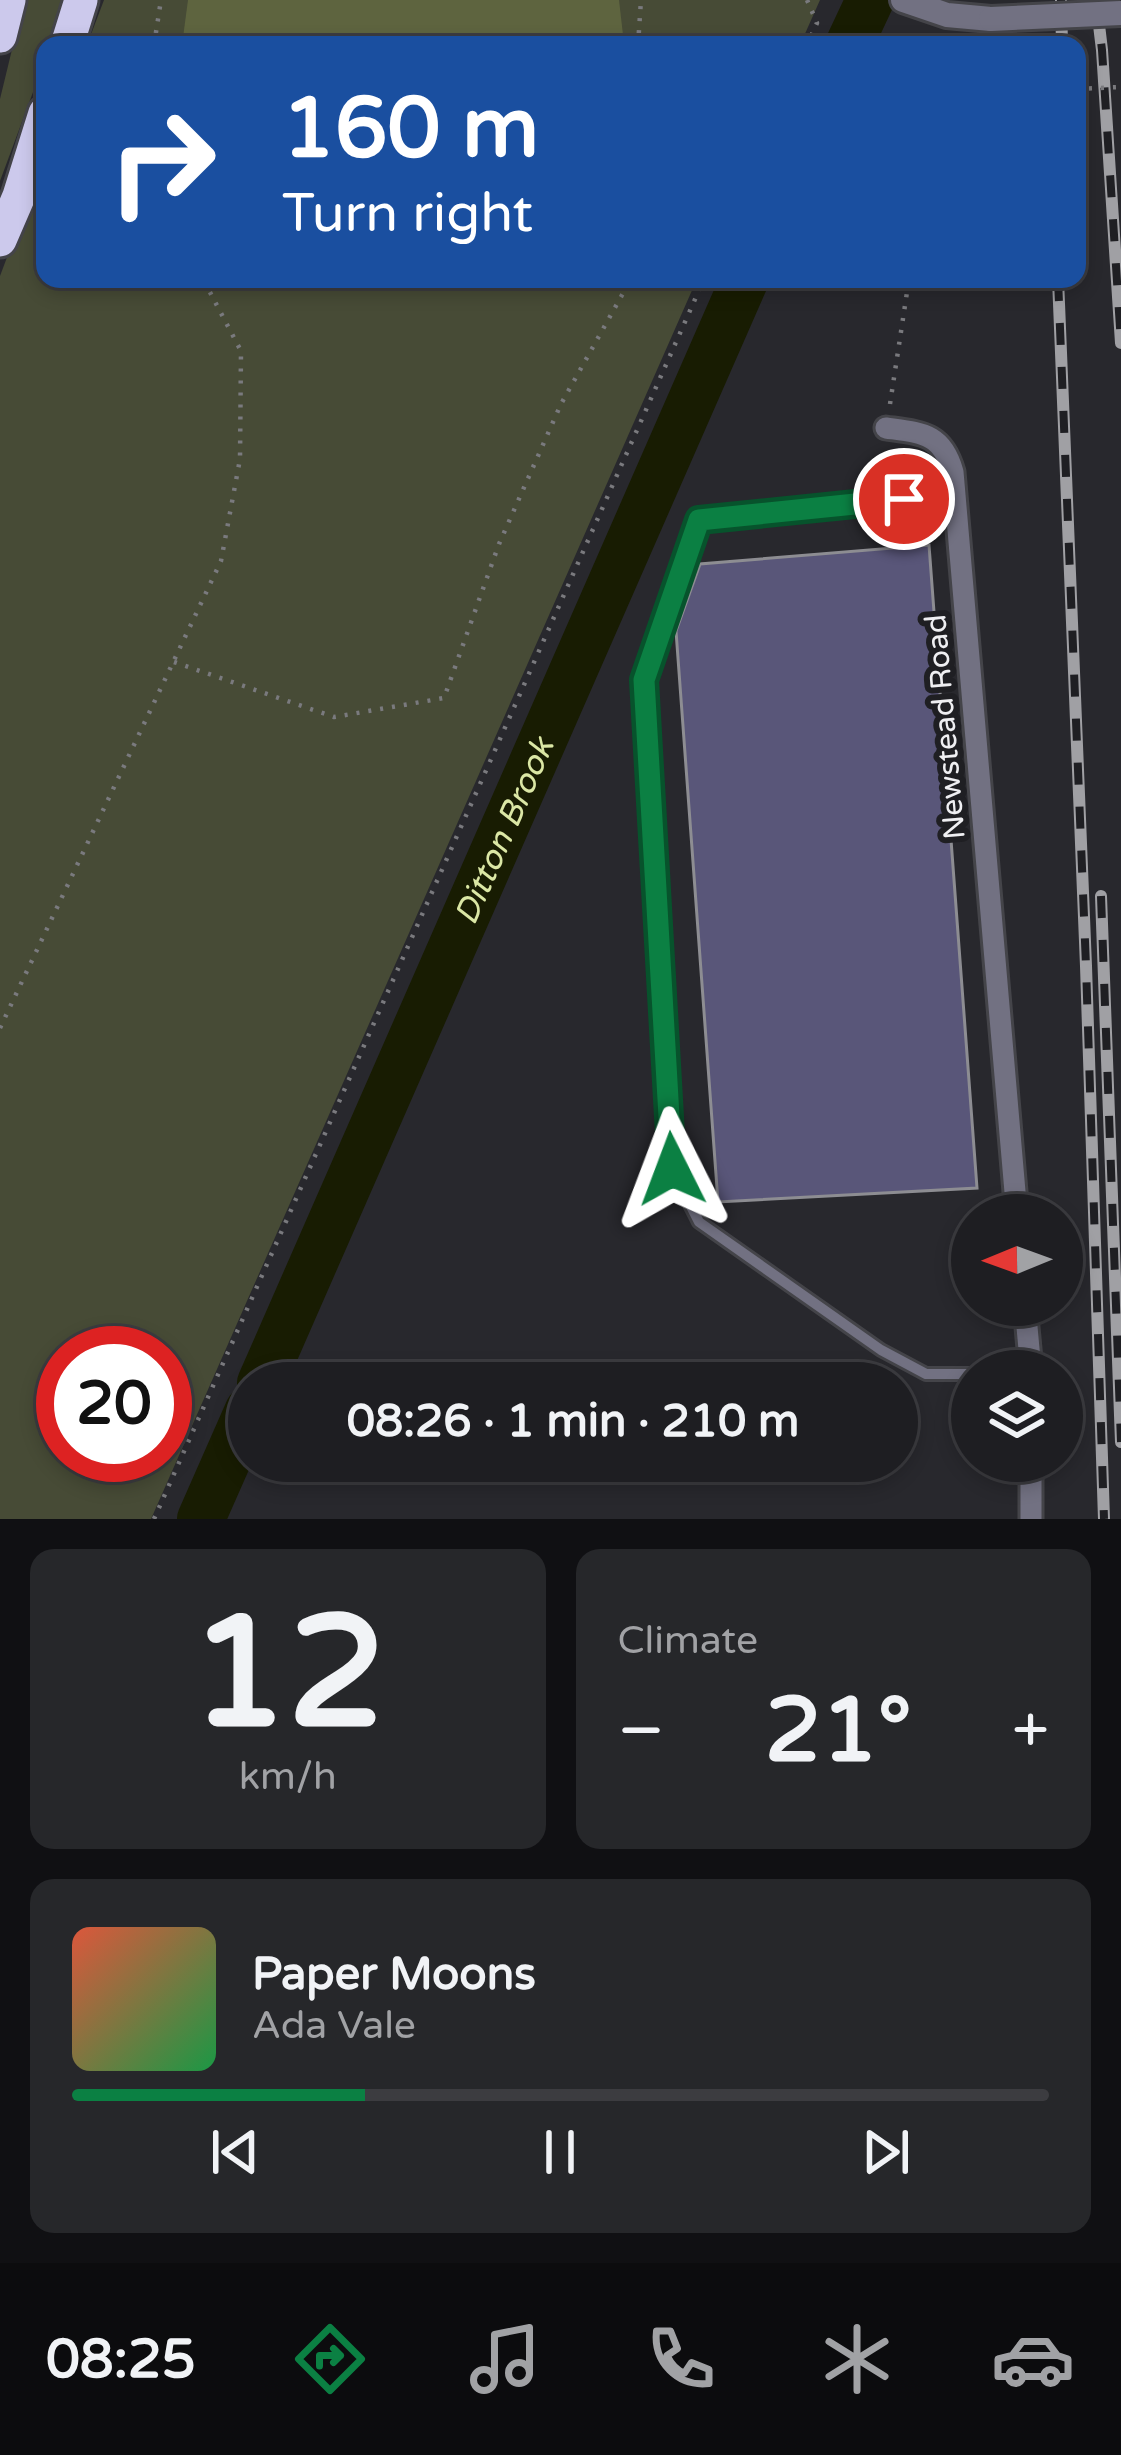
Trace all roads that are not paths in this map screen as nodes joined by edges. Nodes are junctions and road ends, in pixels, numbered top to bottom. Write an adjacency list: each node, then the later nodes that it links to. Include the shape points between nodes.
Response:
1 (9, 0): 5 (highway)
2 (81, 0): 6 (highway)
3 (903, 0): 4 (street, bridge, via 947,16 991,19)
4 (1121, 13)
5 (0, 36)
6 (70, 36)
7 (36, 142): 8 (highway)
8 (0, 240)
9 (886, 428): 11 (street, Newstead Road, via 938,441 953,472)
10 (904, 499): 12 (lane, via 699,520 644,680 672,1169 699,1222 880,1350 926,1374)
11 (1015, 1194)
12 (951, 1374)
13 (1031, 1482): 14 (street)
14 (1031, 1519)

